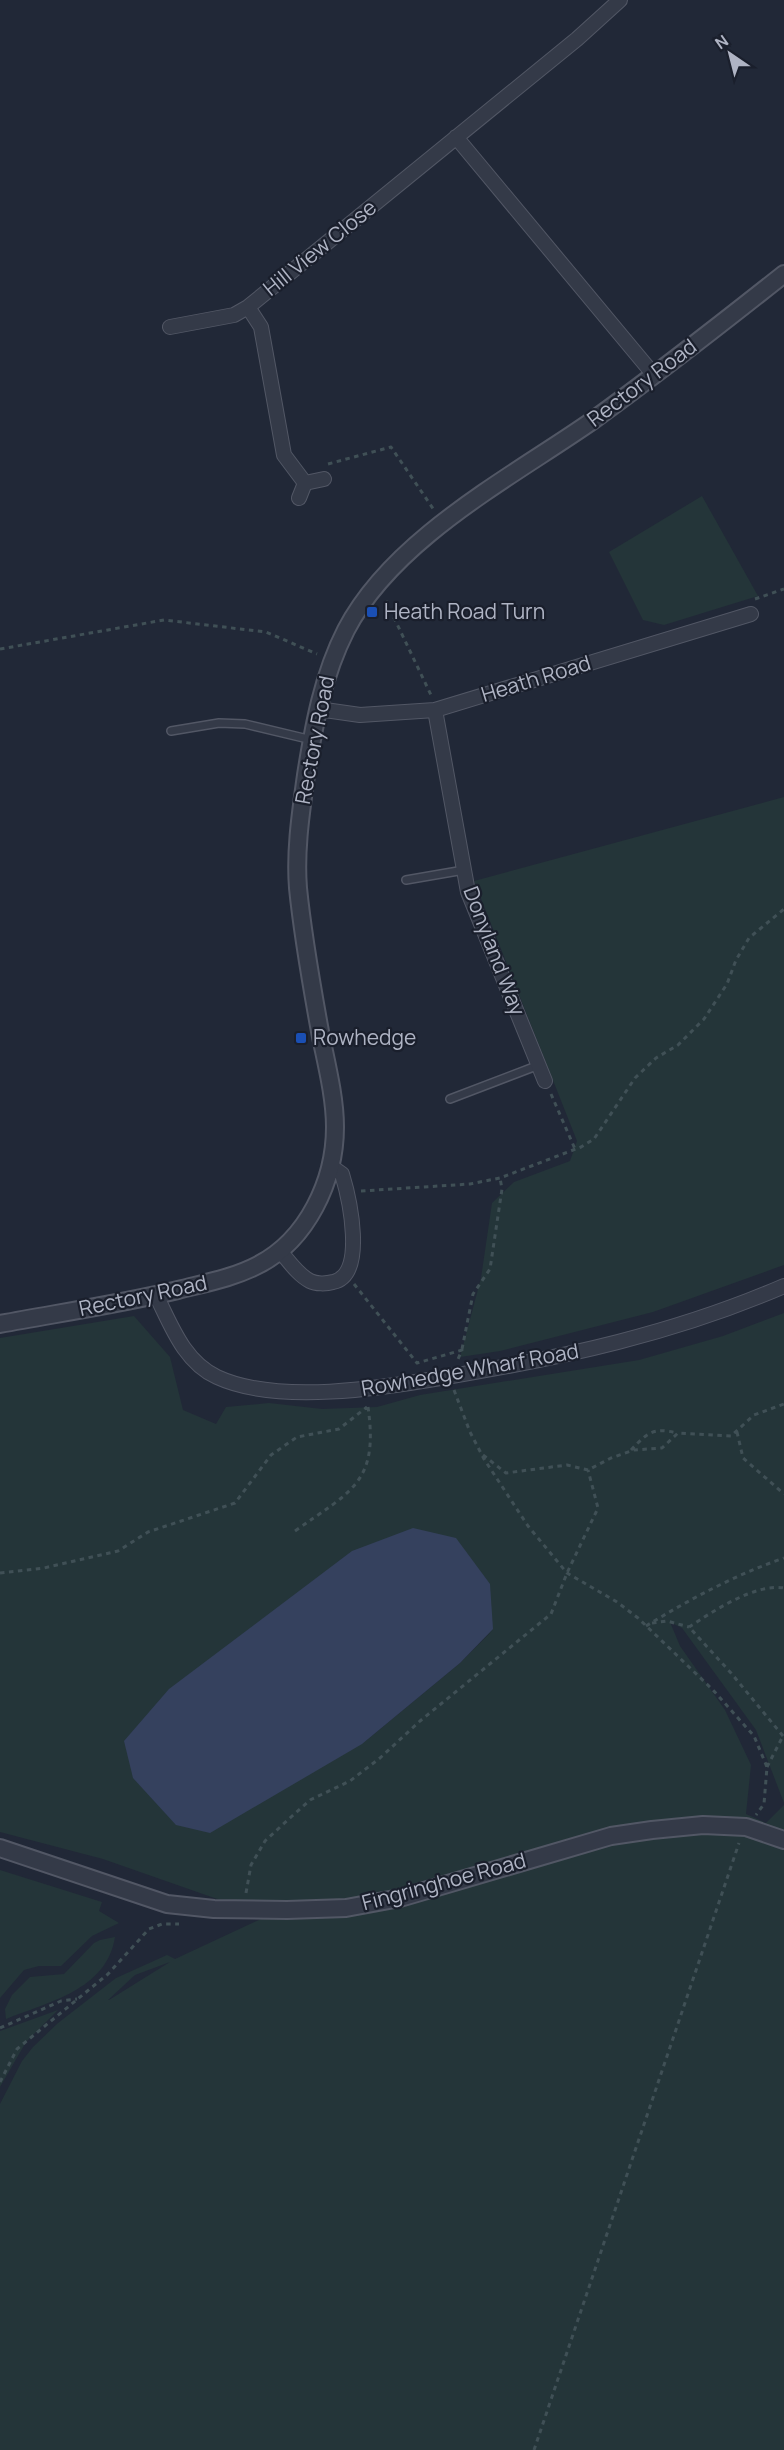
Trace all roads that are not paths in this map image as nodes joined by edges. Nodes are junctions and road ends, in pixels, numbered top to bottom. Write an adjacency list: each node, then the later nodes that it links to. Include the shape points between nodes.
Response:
1 (620, 0): 2 (street, Hill View Close)
2 (456, 137): 4 (street, Hill View Close); 6 (street)
3 (784, 274): 6 (street, Rectory Road)
4 (248, 307): 5 (street, Hill View Close, via 234,315); 8 (street, via 261,327 284,455)
5 (170, 327)
6 (654, 375): 11 (street, Rectory Road, via 444,524 397,562 348,626 332,661)
7 (324, 479): 8 (street)
8 (305, 483): 9 (street)
9 (299, 498)
10 (751, 614): 12 (street, Heath Road)
11 (318, 709): 12 (street, Heath Road, via 360,715); 14 (street, Rectory Road)
12 (436, 710): 15 (street, Donyland Way)
13 (171, 731): 14 (lane, via 237,724)
14 (312, 740): 20 (street, Rectory Road, via 301,813 298,885 336,1125)
15 (464, 870): 16 (lane); 17 (street, Donyland Way, via 468,892)
16 (406, 880)
17 (539, 1065): 18 (street, Donyland Way); 19 (lane)
18 (545, 1082)
19 (450, 1099)
20 (332, 1167): 21 (street, Rectory Road, via 304,1226); 21 (street, via 342,1174 353,1237 351,1263 345,1274 325,1284 310,1281)
21 (280, 1251): 23 (street, Rectory Road, via 227,1278)
22 (784, 1286): 23 (street, Rowhedge Wharf Road, via 738,1306 663,1330 560,1357 365,1390 278,1391 216,1377 191,1359)
23 (156, 1295): 24 (street, Rectory Road)
24 (0, 1324)
25 (784, 1840): 26 (street, Fingringhoe Road, via 746,1827 703,1825 611,1836 400,1898 346,1908 245,1909 167,1904)
26 (0, 1848)

